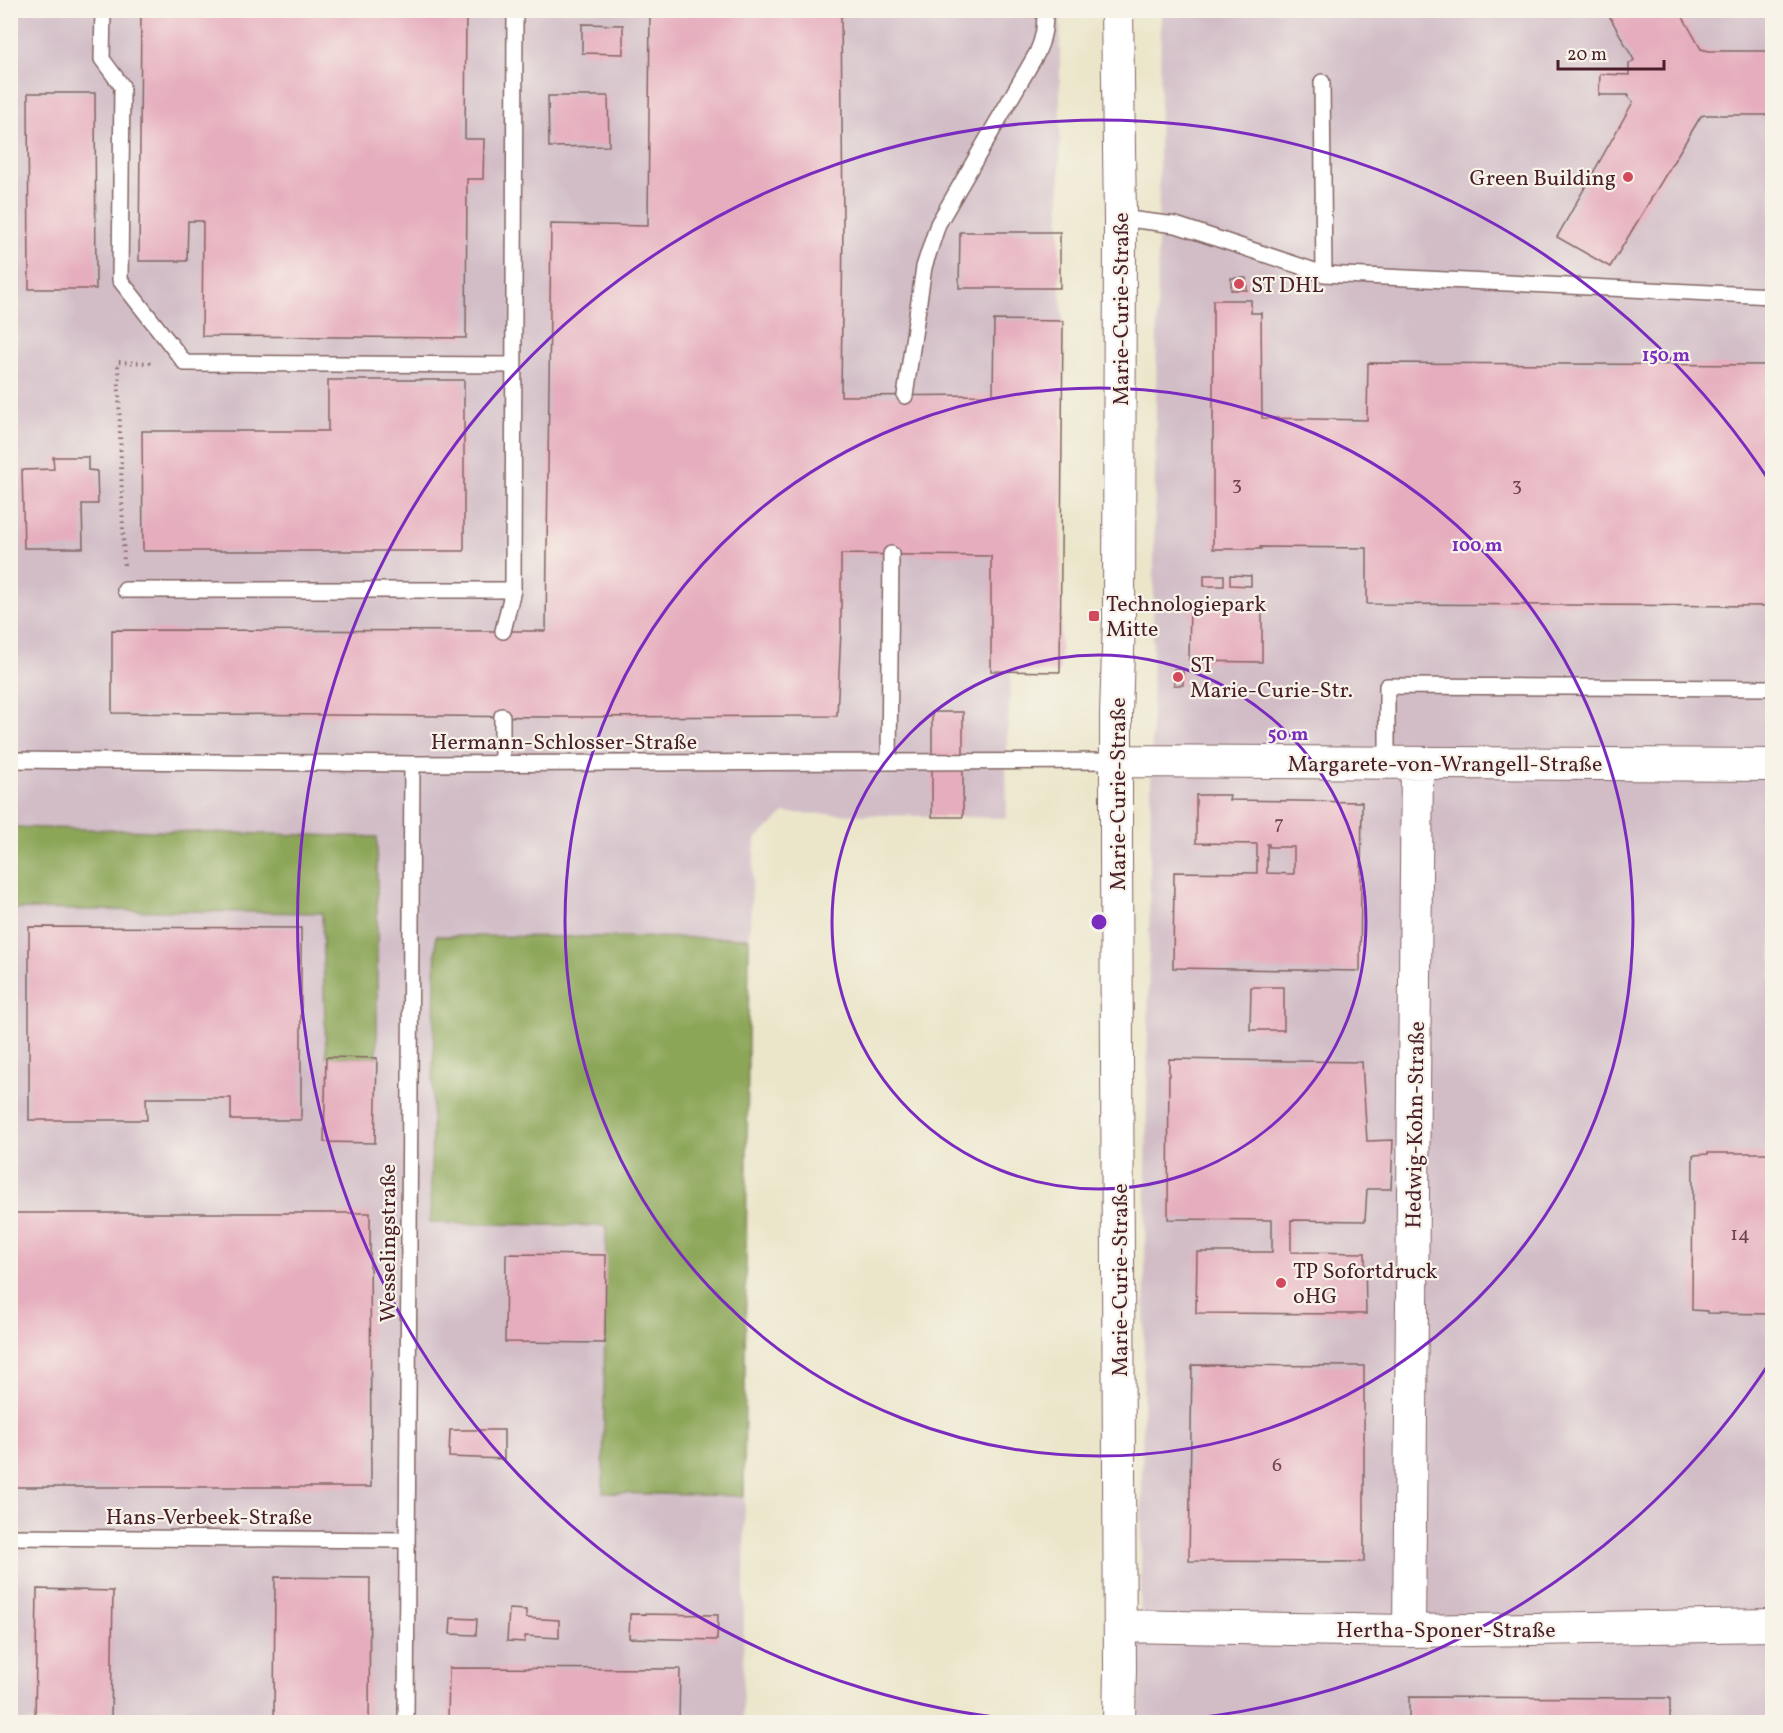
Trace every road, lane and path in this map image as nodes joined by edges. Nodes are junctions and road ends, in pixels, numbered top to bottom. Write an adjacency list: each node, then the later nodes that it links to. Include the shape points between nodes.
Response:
1 (103, 10): 9 (lane, via 102,59 122,86 120,280)
2 (515, 10): 10 (lane)
3 (1045, 10): 11 (lane, via 1045,30 1037,52 938,224 924,267)
4 (1117, 10): 6 (street, Marie-Curie-Straße)
5 (1322, 82): 7 (lane)
6 (1120, 218): 7 (lane, via 1176,225); 19 (street, Marie-Curie-Straße)
7 (1324, 274): 8 (lane)
8 (1773, 296)
9 (185, 363): 10 (lane); 13 (path, via 118,363)
10 (514, 365): 14 (lane)
11 (904, 396)
12 (891, 554): 20 (lane)
13 (125, 590): 14 (lane)
14 (513, 590): 15 (lane)
15 (503, 631)
16 (1773, 688): 22 (lane, via 1387,686)
17 (502, 716): 21 (lane)
18 (10, 760): 23 (lane, Hermann-Schlosser-Straße)
19 (1117, 761): 20 (lane, Hermann-Schlosser-Straße); 22 (street, Margarete-von-Wrangell-Straße); 28 (street, Marie-Curie-Straße)
20 (889, 762): 21 (lane, Hermann-Schlosser-Straße)
21 (502, 763): 23 (lane, Hermann-Schlosser-Straße)
22 (1402, 763): 24 (street, Margarete-von-Wrangell-Straße); 29 (street, Hedwig-Kohn-Straße)
23 (412, 764): 26 (lane, Wesselingstraße)
24 (1773, 765)
25 (10, 1537): 26 (lane, Hans-Verbeek-Straße)
26 (407, 1540): 30 (lane, Wesselingstraße)
27 (1773, 1625): 29 (street, Hertha-Sponer-Straße)
28 (1120, 1626): 29 (street, Hertha-Sponer-Straße); 31 (street, Marie-Curie-Straße)
29 (1409, 1631)
30 (406, 1722)
31 (1119, 1722)

